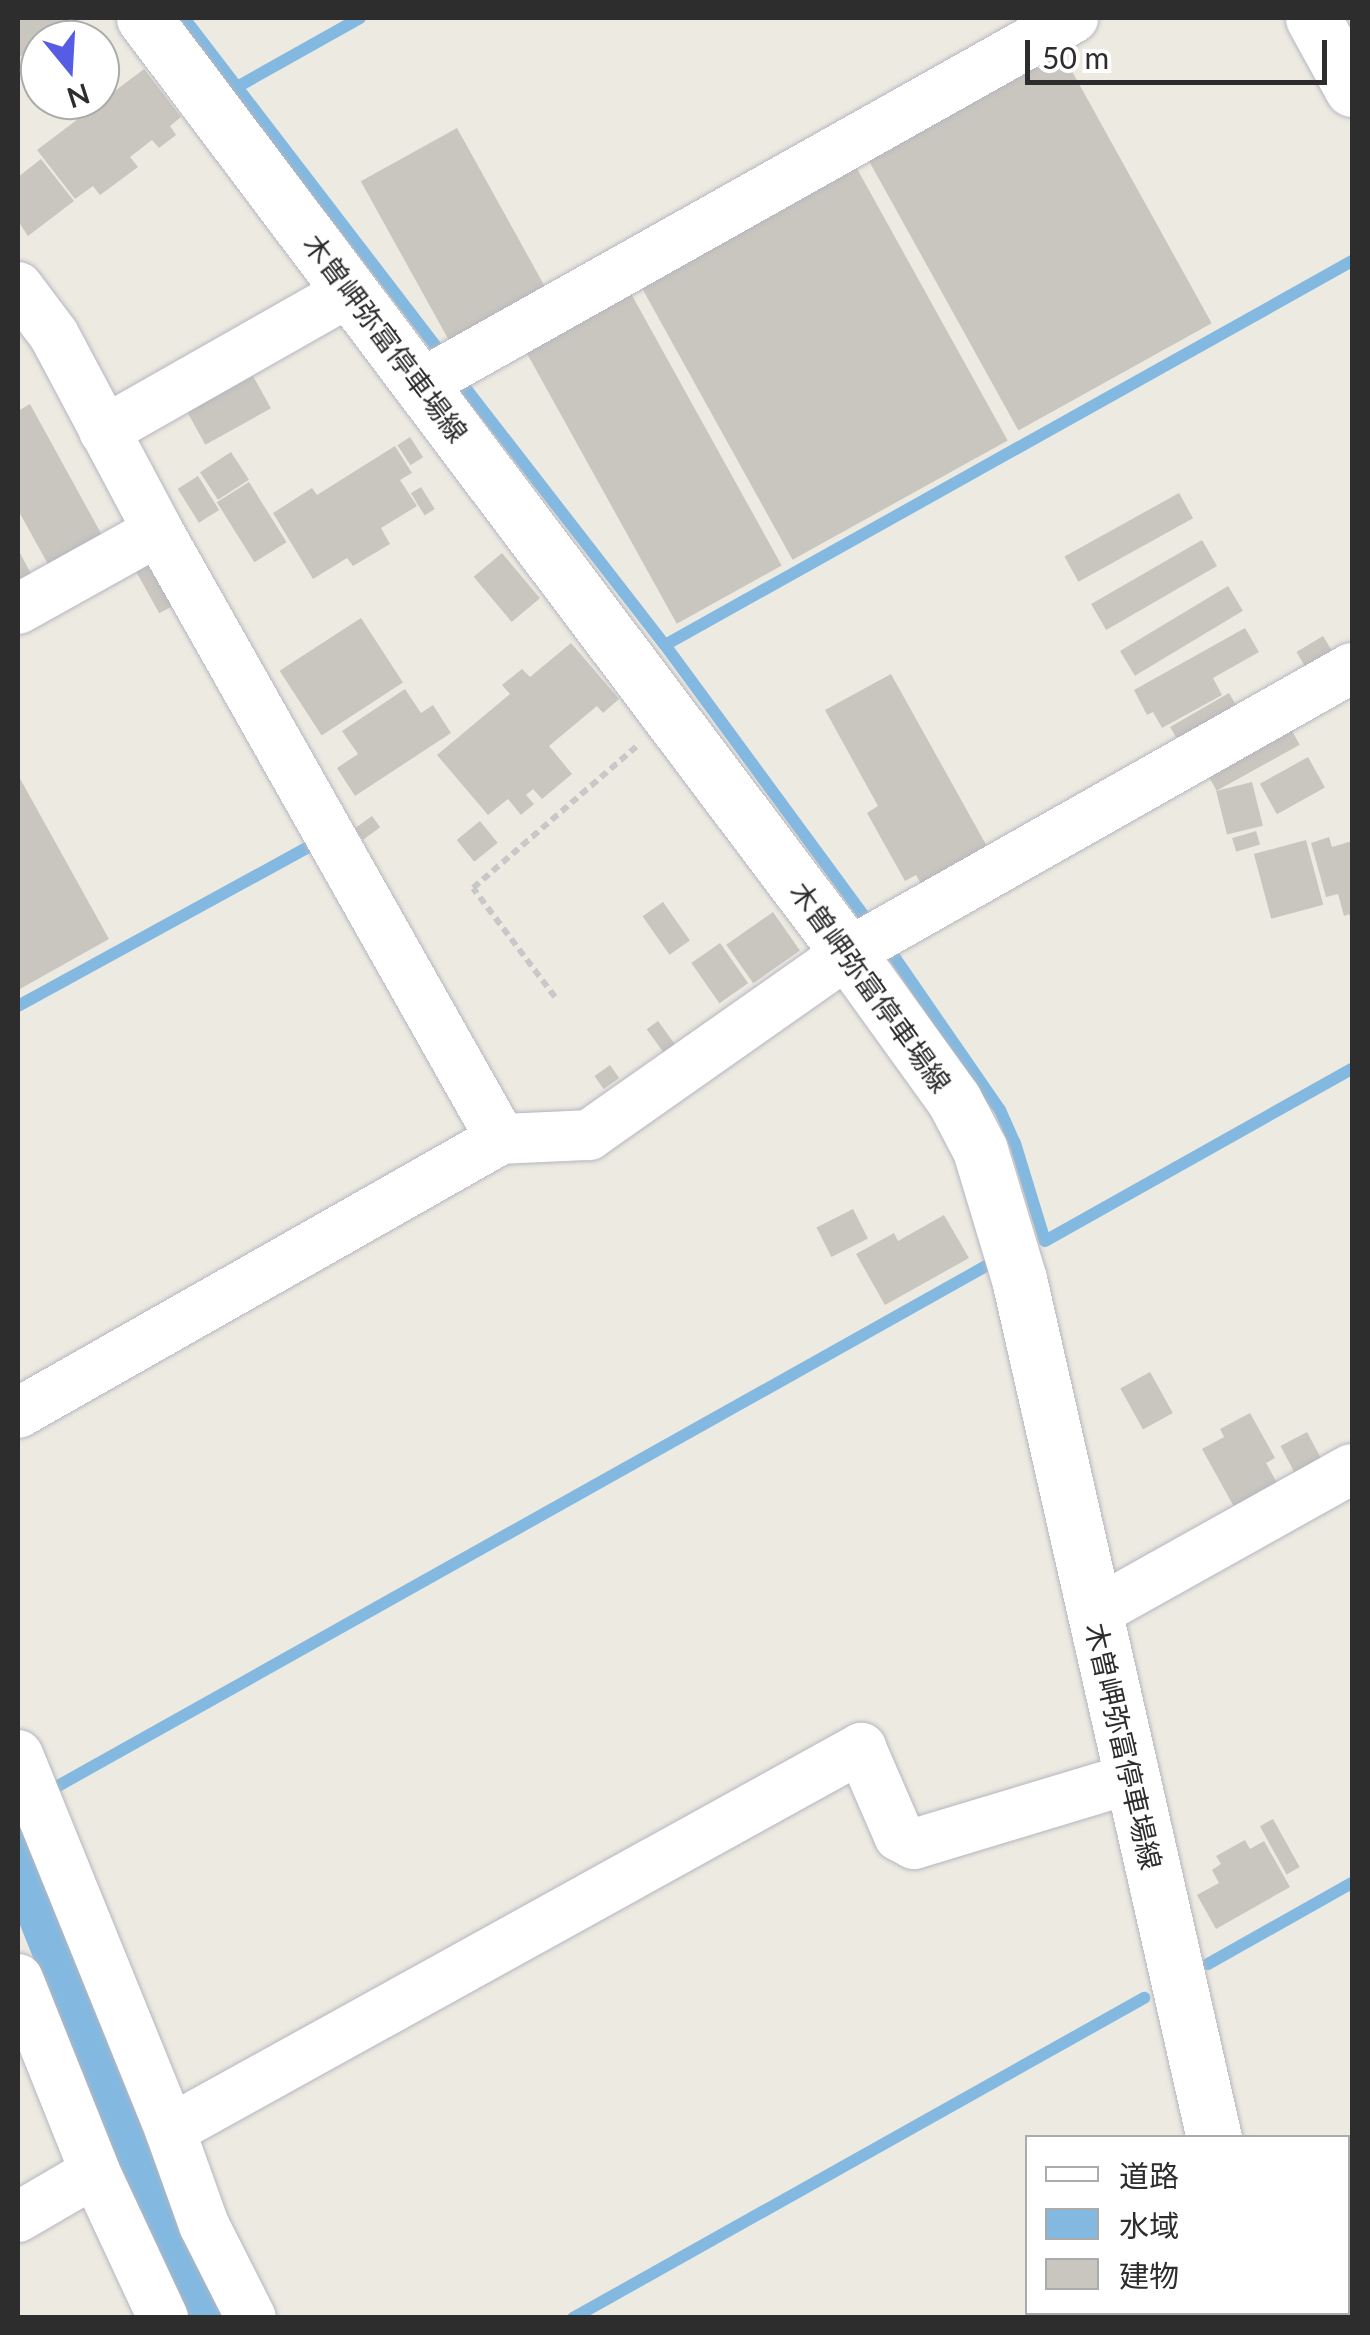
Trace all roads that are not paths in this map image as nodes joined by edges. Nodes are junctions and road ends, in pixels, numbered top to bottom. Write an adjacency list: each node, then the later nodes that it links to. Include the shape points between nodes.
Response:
1 (144, 18): 6 (main road, 木曽岬弥富停車場線)
2 (1073, 18): 7 (street)
3 (1313, 18): 4 (main road)
4 (1352, 89)
5 (18, 287): 8 (street, via 54,335)
6 (350, 291): 7 (main road, 木曽岬弥富停車場線); 8 (street)
7 (420, 384): 12 (main road, 木曽岬弥富停車場線)
8 (104, 430): 9 (street)
9 (158, 531): 10 (street); 13 (street)
10 (18, 609)
11 (1352, 668): 12 (street)
12 (848, 953): 13 (street, via 589,1135); 16 (main road, 木曽岬弥富停車場線, via 954,1100 980,1150 1019,1279)
13 (501, 1139): 14 (street)
14 (18, 1413)
15 (1352, 1469): 16 (street)
16 (1094, 1613): 18 (main road, 木曽岬弥富停車場線)
17 (18, 1756): 20 (street)
18 (1132, 1778): 20 (street, via 914,1844 899,1836 862,1748); 21 (main road, 木曽岬弥富停車場線)
19 (18, 1979): 22 (street)
20 (170, 2130): 25 (street, via 204,2224)
21 (1213, 2135)
22 (96, 2172): 23 (street); 24 (street)
23 (18, 2217)
24 (163, 2318)
25 (251, 2318)

